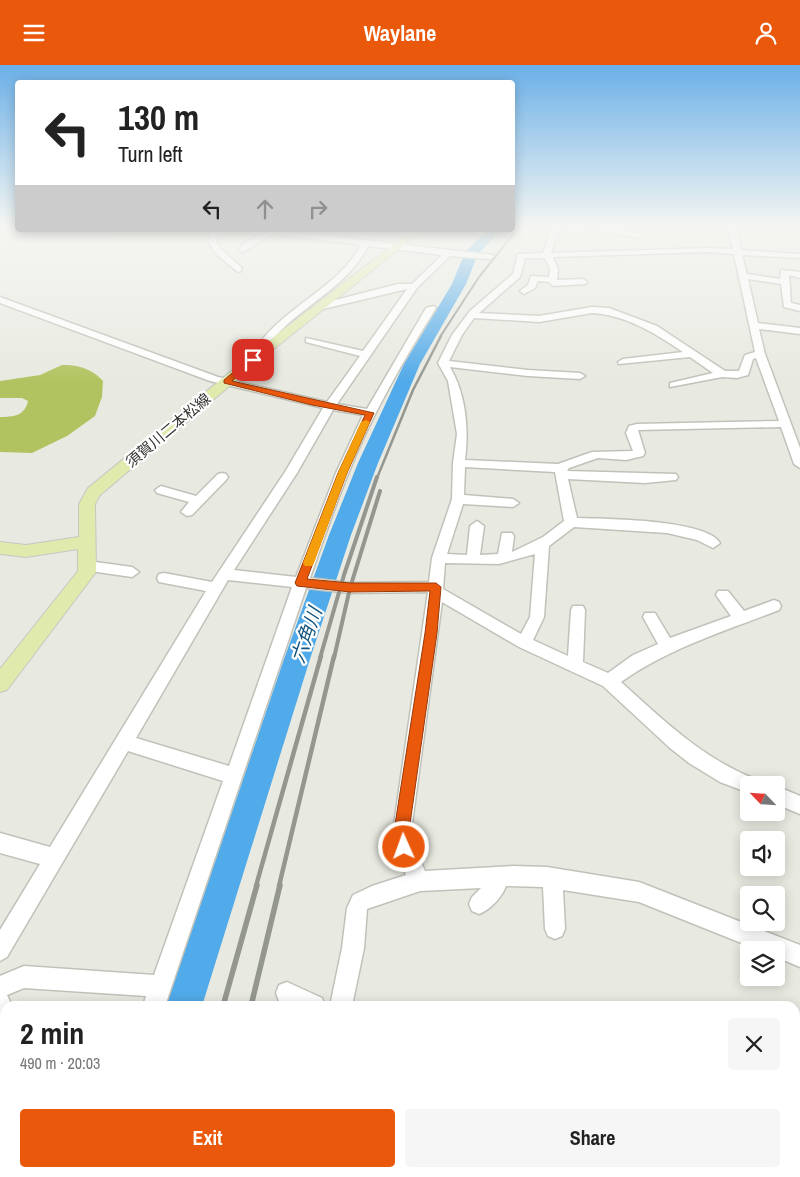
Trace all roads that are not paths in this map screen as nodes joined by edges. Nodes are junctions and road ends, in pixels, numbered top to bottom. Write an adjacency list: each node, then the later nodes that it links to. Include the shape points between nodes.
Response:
1 (742, 277): 20 (street)
2 (337, 278): 24 (street, via 282,322 263,345)
3 (358, 278): 14 (main road, 須賀川二本松線)
4 (422, 278): 11 (street)
5 (513, 278): 18 (street, via 490,294)
6 (574, 278): 9 (street, via 580,282 553,283)
7 (750, 278): 10 (street)
8 (784, 278): 10 (street)
9 (553, 279): 12 (street, via 534,278 532,286)
10 (784, 282): 15 (street, via 787,305)
11 (414, 286): 14 (street); 26 (street)
12 (524, 291)
13 (0, 300): 32 (street)
14 (324, 306): 24 (main road, 須賀川二本松線)
15 (800, 308)
16 (431, 309): 35 (street)
17 (616, 313): 18 (street, via 597,310 539,319); 19 (street); 25 (street, via 654,328)
18 (468, 320): 21 (street); 29 (street, via 453,339)
19 (612, 325)
20 (753, 325): 22 (street); 27 (street)
21 (529, 328)
22 (800, 331)
23 (309, 340): 26 (street)
24 (266, 349): 32 (main road, 須賀川二本松線)
25 (692, 354): 28 (street); 30 (street)
26 (366, 355): 34 (street)
27 (760, 355): 30 (street, via 749,357 744,373); 36 (street)
28 (623, 362)
29 (443, 363): 31 (street); 37 (street, via 454,381 463,434)
30 (722, 374): 33 (street)
31 (580, 376)
32 (226, 382): 34 (street); 50 (main road, 須賀川二本松線, via 94,492 87,504)
33 (674, 385)
34 (330, 406): 35 (street); 60 (street, via 291,473)
35 (370, 413): 61 (street, via 342,473)
36 (786, 425): 38 (street); 39 (street, via 637,427 632,431 639,453 634,456 601,455 566,464)
37 (459, 463): 39 (street); 43 (street)
38 (800, 463)
39 (561, 471): 41 (street, via 645,479); 47 (street)
40 (222, 477): 44 (street)
41 (672, 477)
42 (161, 490): 44 (street)
43 (458, 499): 45 (street); 54 (street)
44 (199, 501): 46 (street)
45 (513, 503)
46 (187, 512)
47 (571, 522): 51 (street, via 561,533); 52 (street, via 670,528)
48 (477, 526): 56 (street)
49 (507, 536): 55 (street)
50 (87, 542): 53 (main road, via 26,551); 57 (main road, 須賀川二本松線)
51 (543, 542): 55 (street); 68 (street, via 537,617)
52 (713, 543)
53 (0, 548)
54 (439, 558): 56 (street); 62 (street)
55 (505, 558): 56 (street)
56 (473, 559)
57 (88, 566): 58 (street); 72 (main road, via 59,610)
58 (132, 572)
59 (164, 578): 60 (street)
60 (220, 581): 61 (street); 73 (street)
61 (301, 583): 62 (street); 74 (street)
62 (436, 589): 68 (street); 82 (street, via 402,831 411,867)
63 (723, 595): 67 (street)
64 (774, 606): 67 (street)
65 (578, 610): 70 (street)
66 (650, 617): 69 (street)
67 (740, 618): 69 (street)
68 (524, 643): 70 (street)
69 (668, 646): 71 (street, via 639,660)
70 (575, 666): 71 (street)
71 (608, 681): 75 (street, via 682,747)
72 (0, 684)
73 (125, 742): 74 (street); 79 (street)
74 (234, 777): 89 (street)
75 (740, 781)
76 (785, 799): 77 (street)
77 (800, 805)
78 (0, 843): 79 (street)
79 (54, 858): 85 (street)
80 (500, 877): 81 (street); 82 (street); 83 (street)
81 (553, 878): 84 (street); 86 (street, via 639,892)
82 (420, 881): 91 (street, via 372,895 360,902)
83 (479, 904)
84 (555, 929)
85 (0, 950)
86 (800, 956)
87 (0, 987): 89 (street, via 24,977)
88 (287, 993): 90 (street)
89 (157, 996)
90 (304, 1001)
91 (342, 1001)

